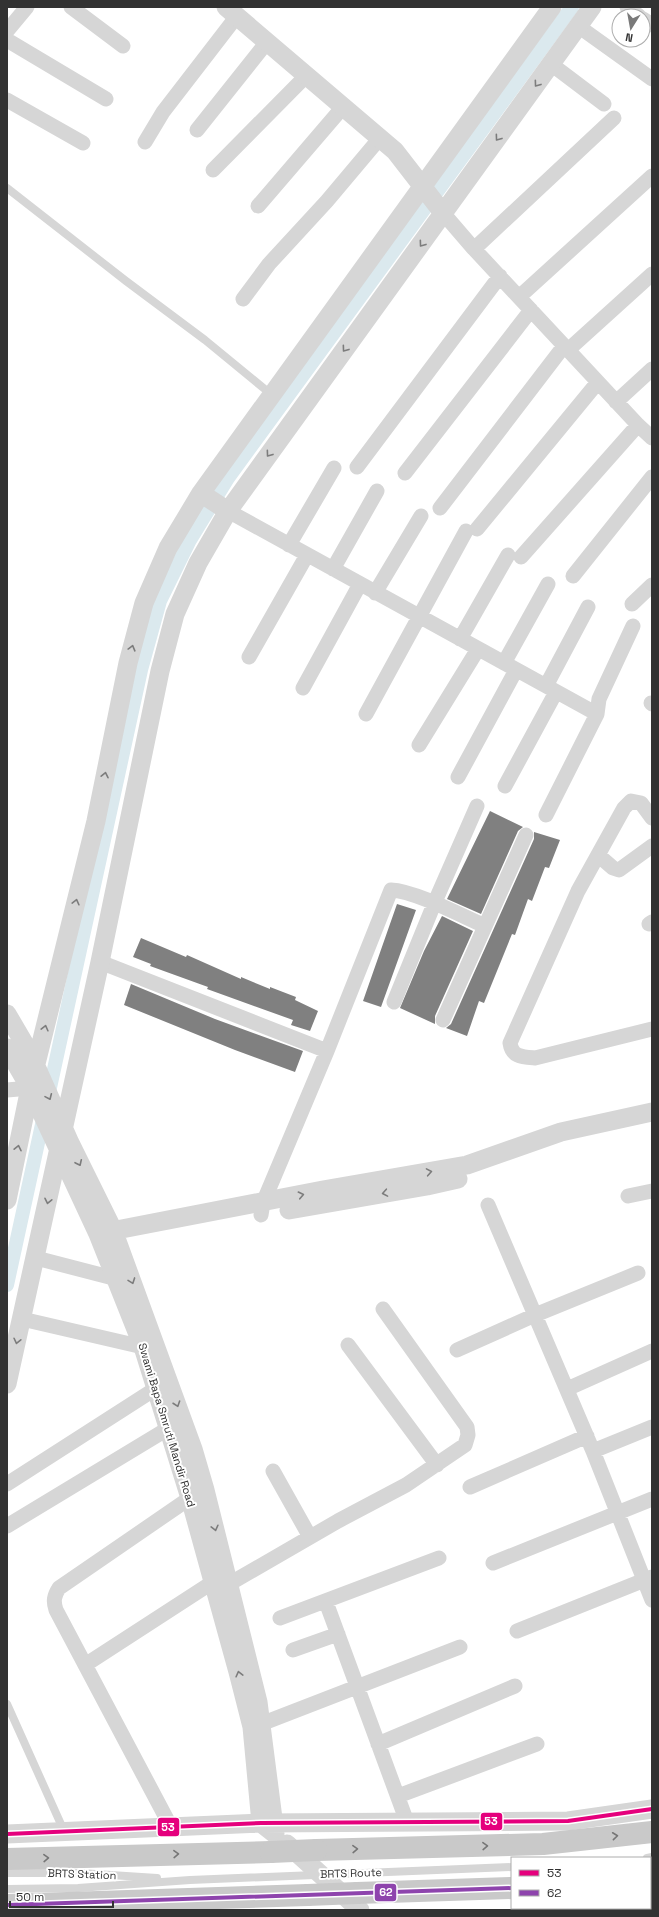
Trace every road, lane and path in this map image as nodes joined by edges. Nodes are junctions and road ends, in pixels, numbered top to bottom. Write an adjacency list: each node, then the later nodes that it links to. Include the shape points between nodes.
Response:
1 (27, 7): 7 (street)
2 (71, 7): 10 (street)
3 (552, 7): 26 (street)
4 (592, 7): 6 (street)
5 (231, 12): 9 (street); 22 (street)
6 (578, 26): 11 (street); 13 (street)
7 (7, 31)
8 (7, 40): 14 (street)
9 (267, 42): 12 (street); 19 (street)
10 (123, 46)
11 (551, 64): 16 (street); 28 (street, one-way to 28)
12 (306, 76): 17 (street); 23 (street)
13 (652, 79)
14 (106, 99)
15 (7, 100): 21 (street)
16 (604, 104)
17 (343, 107): 20 (street); 27 (street)
18 (614, 118): 29 (street)
19 (197, 130)
20 (380, 138): 26 (street, via 395,151); 33 (street, via 328,201 269,264)
21 (83, 142)
22 (145, 142)
23 (213, 170)
24 (652, 176): 32 (street)
25 (7, 188): 38 (lane, via 205,340)
26 (423, 188): 28 (street); 38 (street)
27 (258, 206)
28 (443, 213): 29 (street); 49 (street, one-way to 49)
29 (474, 249): 31 (street)
30 (652, 274): 35 (street)
31 (500, 276): 32 (street); 42 (street)
32 (519, 297): 34 (street)
33 (243, 300)
34 (531, 310): 35 (street); 44 (street)
35 (566, 348): 37 (street); 48 (street)
36 (652, 369): 39 (street)
37 (598, 382): 39 (street); 61 (street, via 471,530)
38 (272, 395): 47 (street)
39 (616, 402): 40 (street)
40 (638, 425): 41 (street); 63 (street, via 515,556)
41 (652, 438)
42 (357, 467)
43 (334, 468): 51 (street)
44 (405, 473)
45 (652, 477): 54 (street)
46 (377, 491): 53 (street)
47 (202, 493): 49 (street); 89 (street, one-way to 47, via 96,822 128,663 144,603 168,548)
48 (440, 508)
49 (228, 511): 51 (street); 82 (street, via 198,563 175,614 160,671)
50 (422, 516): 58 (street)
51 (289, 545): 52 (street)
52 (307, 555): 53 (street); 65 (street)
53 (333, 569): 55 (street)
54 (573, 576)
55 (360, 584): 58 (street); 67 (street)
56 (548, 584): 66 (street)
57 (652, 585): 59 (street)
58 (375, 593): 61 (street)
59 (632, 604)
60 (588, 607): 68 (street)
61 (419, 617): 63 (street); 69 (street)
62 (633, 626): 70 (street, via 599,699)
63 (460, 639): 64 (street)
64 (478, 649): 66 (street); 71 (street)
65 (249, 657)
66 (510, 667): 68 (street); 72 (street)
67 (303, 688)
68 (551, 689): 70 (street); 73 (street)
69 (366, 714)
70 (597, 714): 75 (street)
71 (419, 745)
72 (458, 777)
73 (505, 786)
74 (477, 806): 80 (street)
75 (546, 815)
76 (652, 818): 79 (street, via 641,803 631,801 624,808)
77 (526, 835): 81 (street)
78 (652, 846): 79 (street, via 619,870 612,868)
79 (598, 855): 86 (street, via 578,891 510,1042 511,1050 519,1057 535,1058)
80 (434, 904): 81 (street); 83 (street); 88 (street, via 391,890)
81 (485, 926): 85 (street)
82 (100, 962): 88 (street); 94 (street)
83 (394, 1002)
84 (7, 1014): 89 (street)
85 (443, 1020)
86 (652, 1029)
87 (7, 1048): 90 (street, Swami Bapa Smruti Mandir Road)
88 (327, 1051): 101 (street)
89 (36, 1066): 90 (street); 94 (street, one-way to 94)
90 (30, 1088): 91 (street); 96 (street, Swami Bapa Smruti Mandir Road); 99 (street, one-way to 90)
91 (7, 1090)
92 (652, 1112): 95 (street, via 561,1132)
93 (652, 1122): 95 (street)
94 (63, 1127): 96 (street); 102 (street, one-way to 102)
95 (530, 1148): 101 (street, via 467,1165 323,1190)
96 (58, 1149): 102 (street, Swami Bapa Smruti Mandir Road); 103 (street, one-way to 103)
97 (652, 1191): 98 (street)
98 (628, 1196)
99 (7, 1200)
100 (488, 1205): 107 (street)
101 (262, 1209): 102 (street)
102 (108, 1238): 105 (street, Swami Bapa Smruti Mandir Road); 132 (street, one-way to 132, via 193,1449 206,1490)
103 (36, 1258): 105 (street); 108 (street)
104 (638, 1273): 107 (street)
105 (117, 1279): 110 (street, Swami Bapa Smruti Mandir Road)
106 (383, 1309): 120 (street, via 467,1427 465,1445)
107 (535, 1315): 111 (street); 115 (street)
108 (22, 1319): 110 (street); 113 (street, one-way to 113)
109 (348, 1345): 120 (street)
110 (143, 1347): 114 (street, Swami Bapa Smruti Mandir Road)
111 (457, 1350)
112 (652, 1351): 115 (street)
113 (7, 1384)
114 (155, 1389): 117 (street, Swami Bapa Smruti Mandir Road); 122 (street)
115 (567, 1389): 118 (street)
116 (652, 1427): 119 (street)
117 (169, 1428): 124 (street, Swami Bapa Smruti Mandir Road); 127 (street)
118 (587, 1436): 119 (street); 123 (street)
119 (593, 1451): 126 (street)
120 (436, 1465): 128 (street, via 406,1485)
121 (273, 1471): 128 (street)
122 (7, 1484)
123 (470, 1487)
124 (190, 1498): 132 (street, Swami Bapa Smruti Mandir Road); 140 (street, via 57,1592 53,1602 56,1610)
125 (652, 1499): 126 (street)
126 (617, 1512): 130 (street); 131 (street)
127 (7, 1526)
128 (310, 1537): 132 (street)
129 (438, 1558): 134 (street)
130 (493, 1563)
131 (648, 1579): 133 (street); 136 (street)
132 (221, 1583): 140 (street); 144 (street, via 250,1666); 153 (street, Swami Bapa Smruti Mandir Road, one-way to 132, via 252,1727 238,1672)
133 (652, 1600)
134 (326, 1602): 135 (street); 137 (street)
135 (280, 1618)
136 (517, 1631)
137 (338, 1634): 139 (street); 142 (street)
138 (460, 1647): 142 (street)
139 (293, 1650)
140 (85, 1665): 150 (street)
141 (515, 1686): 145 (street)
142 (357, 1687): 144 (street); 145 (street)
143 (7, 1704): 151 (lane)
144 (261, 1724): 153 (street)
145 (378, 1744): 147 (street)
146 (537, 1744): 147 (street)
147 (398, 1796): 149 (street)
148 (652, 1809): 149 (street, via 568,1821)
149 (407, 1822): 153 (street)
150 (171, 1827): 151 (street); 153 (street)
151 (64, 1832): 154 (street)
152 (652, 1832): 153 (main road, one-way to 152, bridge, via 316,1850 543,1844)
153 (270, 1833): 155 (main road, one-way to 153); 158 (street)
154 (7, 1834)
155 (7, 1859)
156 (511, 1866): 158 (lane, BRTS Route)
157 (7, 1873): 159 (lane, BRTS Station, via 80,1873)
158 (320, 1874): 159 (lane, BRTS Route); 162 (street)
159 (190, 1880): 161 (lane, BRTS Station, via 78,1888)
160 (511, 1888): 162 (main road)
161 (7, 1889)
162 (359, 1902): 163 (main road, bridge, via 308,1895)
163 (7, 1905)
164 (580, 1909): 165 (street)
165 (554, 1910)

